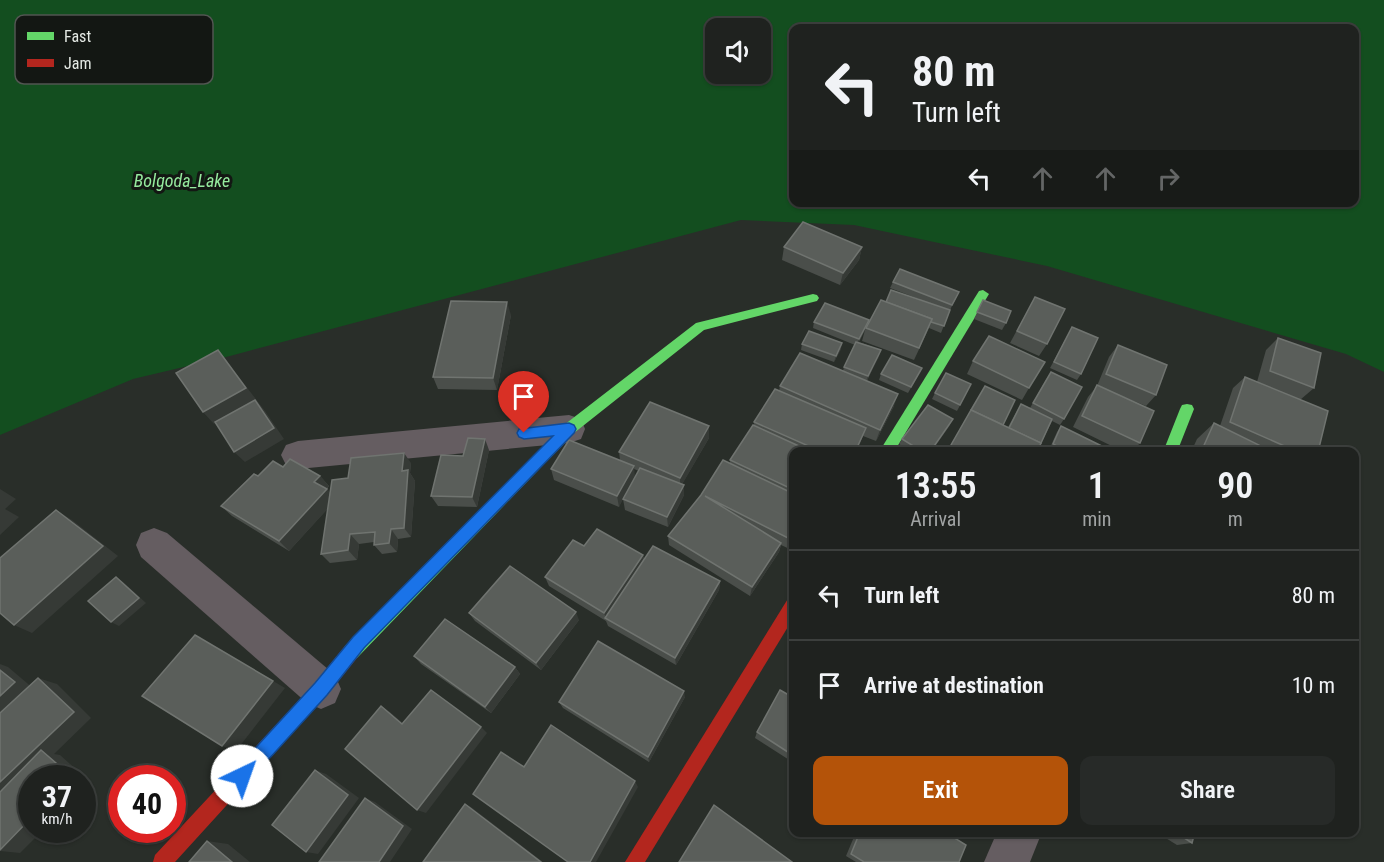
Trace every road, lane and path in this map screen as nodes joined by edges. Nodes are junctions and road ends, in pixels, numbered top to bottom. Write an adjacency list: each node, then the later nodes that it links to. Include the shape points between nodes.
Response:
1 (983, 294): 5 (street)
2 (813, 298): 4 (street, via 700,326)
3 (1187, 409): 6 (street)
4 (569, 429): 7 (street); 10 (street, via 358,643)
5 (889, 447)
6 (1172, 447)
7 (298, 454)
8 (154, 545): 10 (street)
9 (789, 610): 13 (street)
10 (321, 689): 12 (street)
11 (1018, 837): 14 (street)
12 (162, 862)
13 (633, 862)
14 (1006, 862)

